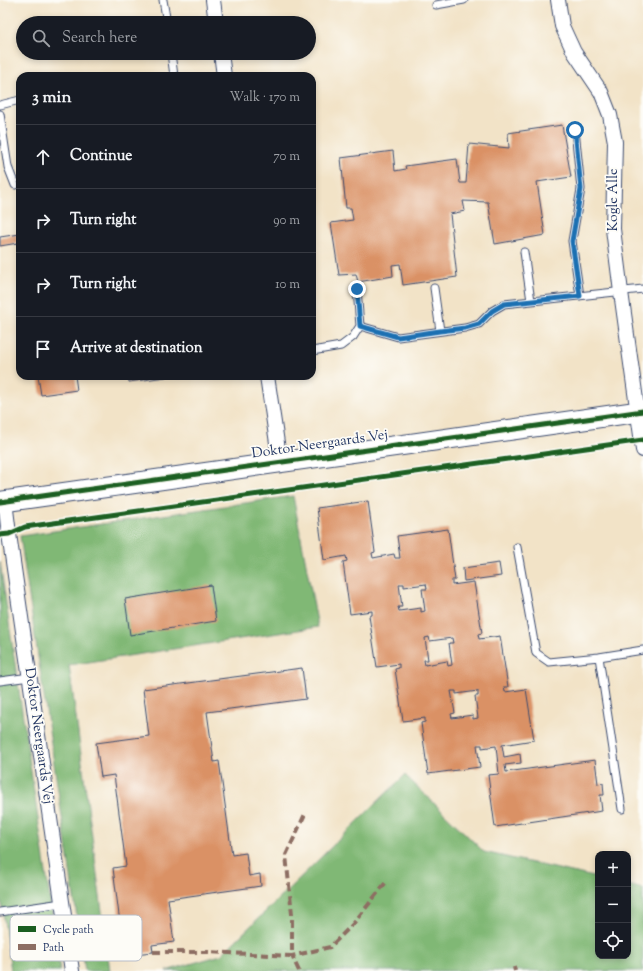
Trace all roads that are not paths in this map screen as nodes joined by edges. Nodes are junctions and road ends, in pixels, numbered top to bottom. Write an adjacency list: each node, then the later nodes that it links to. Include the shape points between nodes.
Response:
1 (163, 0): 6 (lane)
2 (213, 0): 7 (street)
3 (464, 0): 5 (lane)
4 (558, 0): 21 (street, Kogle Alle, via 562,26 574,52 601,92 610,115 615,142 613,229)
5 (436, 5)
6 (165, 16)
7 (215, 16)
8 (172, 60): 10 (lane)
9 (222, 60): 11 (street)
10 (173, 72)
11 (223, 72)
12 (16, 101): 13 (lane)
13 (0, 105)
14 (0, 114): 16 (lane, via 8,167)
15 (575, 130): 22 (lane, via 581,189 572,241)
16 (15, 185)
17 (524, 252): 23 (lane)
18 (434, 288): 25 (lane)
19 (357, 289): 24 (lane)
20 (643, 289): 21 (lane)
21 (620, 292): 22 (lane); 28 (street, Kogle Alle)
22 (580, 296): 23 (lane)
23 (531, 301): 25 (lane, via 504,304 492,311 479,324)
24 (360, 326): 25 (lane, via 398,337); 26 (lane, via 341,346)
25 (440, 331)
26 (316, 350)
27 (268, 380): 30 (street)
28 (640, 411): 29 (street); 30 (street, Doktor Neergaards Vej)
29 (643, 450)
30 (280, 463): 31 (street, Doktor Neergaards Vej)
31 (2, 502): 35 (street, Doktor Neergaards Vej)
32 (517, 546): 34 (lane, via 536,653 549,662)
33 (643, 650): 34 (lane)
34 (599, 657): 37 (lane)
35 (30, 677): 36 (lane); 38 (street, Doktor Neergaards Vej)
36 (0, 681)
37 (622, 809)
38 (62, 903): 39 (lane); 40 (street, Doktor Neergaards Vej)
39 (0, 912)
40 (64, 915)
41 (71, 961): 42 (street, Doktor Neergaards Vej)
42 (72, 971)

